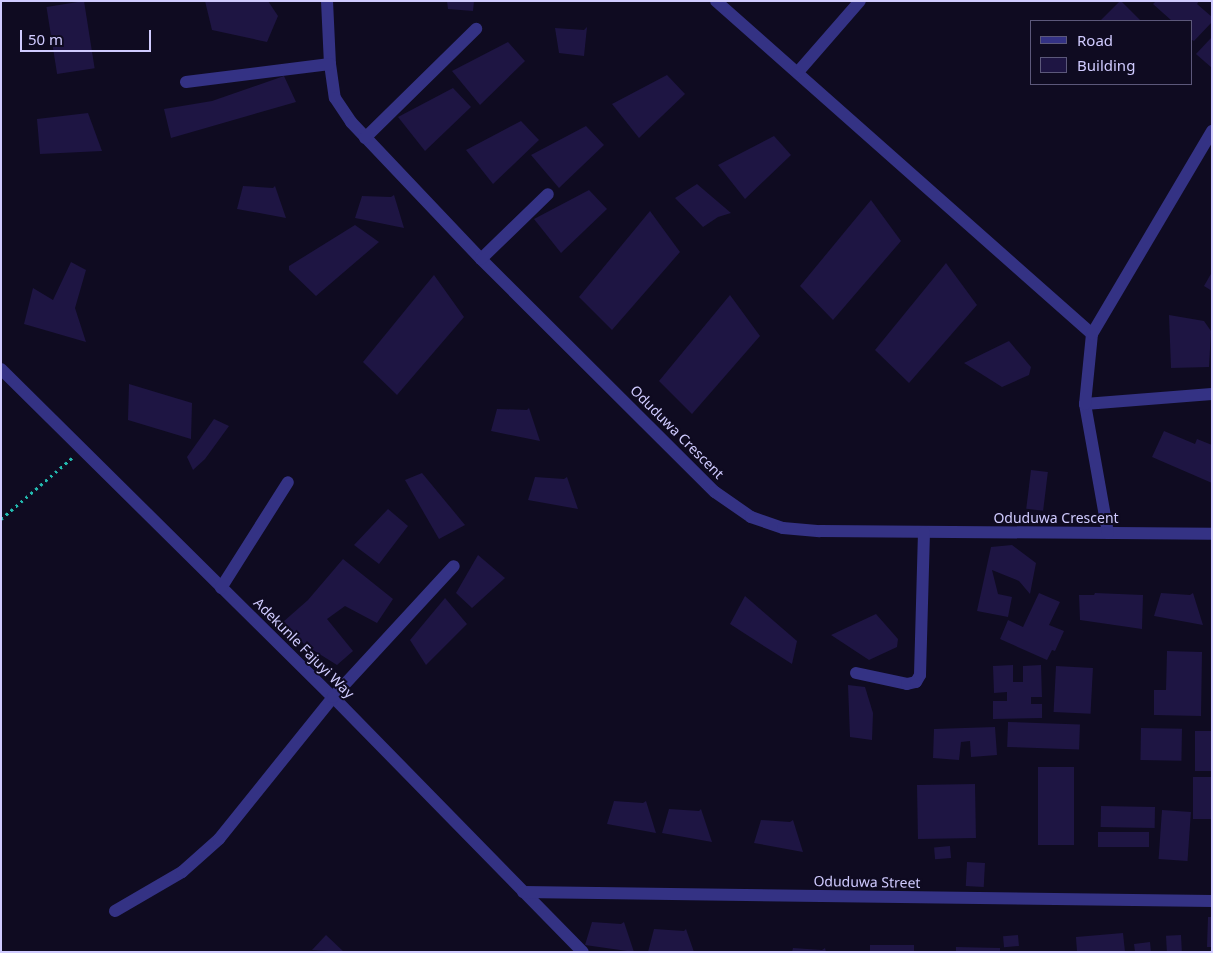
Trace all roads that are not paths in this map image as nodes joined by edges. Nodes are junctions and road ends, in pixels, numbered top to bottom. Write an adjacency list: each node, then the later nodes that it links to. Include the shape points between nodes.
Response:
1 (327, 1): 5 (street, Oduduwa Crescent)
2 (716, 1): 6 (street)
3 (860, 1): 6 (street)
4 (476, 29): 9 (street)
5 (330, 64): 7 (street); 9 (street, Oduduwa Crescent, via 335,98)
6 (798, 72): 12 (street)
7 (186, 82)
8 (1212, 131): 12 (street)
9 (365, 138): 11 (street, Oduduwa Crescent)
10 (548, 194): 11 (street)
11 (481, 259): 17 (street, Oduduwa Crescent, via 715,492 751,517 783,528)
12 (1092, 334): 15 (street)
13 (1, 369): 21 (street, Adekunle Fajuyi Way)
14 (1212, 394): 15 (street)
15 (1085, 404): 18 (street)
16 (288, 482): 21 (street)
17 (924, 532): 18 (street, Oduduwa Crescent); 22 (street, via 920,674 916,682 907,684)
18 (1108, 533): 19 (street, Oduduwa Crescent)
19 (1212, 534)
20 (454, 566): 23 (street)
21 (221, 588): 23 (street, Adekunle Fajuyi Way)
22 (856, 673)
23 (333, 697): 24 (street, Adekunle Fajuyi Way); 26 (street, via 218,839 182,872)
24 (522, 892): 25 (street, Oduduwa Street); 27 (street, Adekunle Fajuyi Way)
25 (1212, 901)
26 (115, 911)
27 (583, 952)

